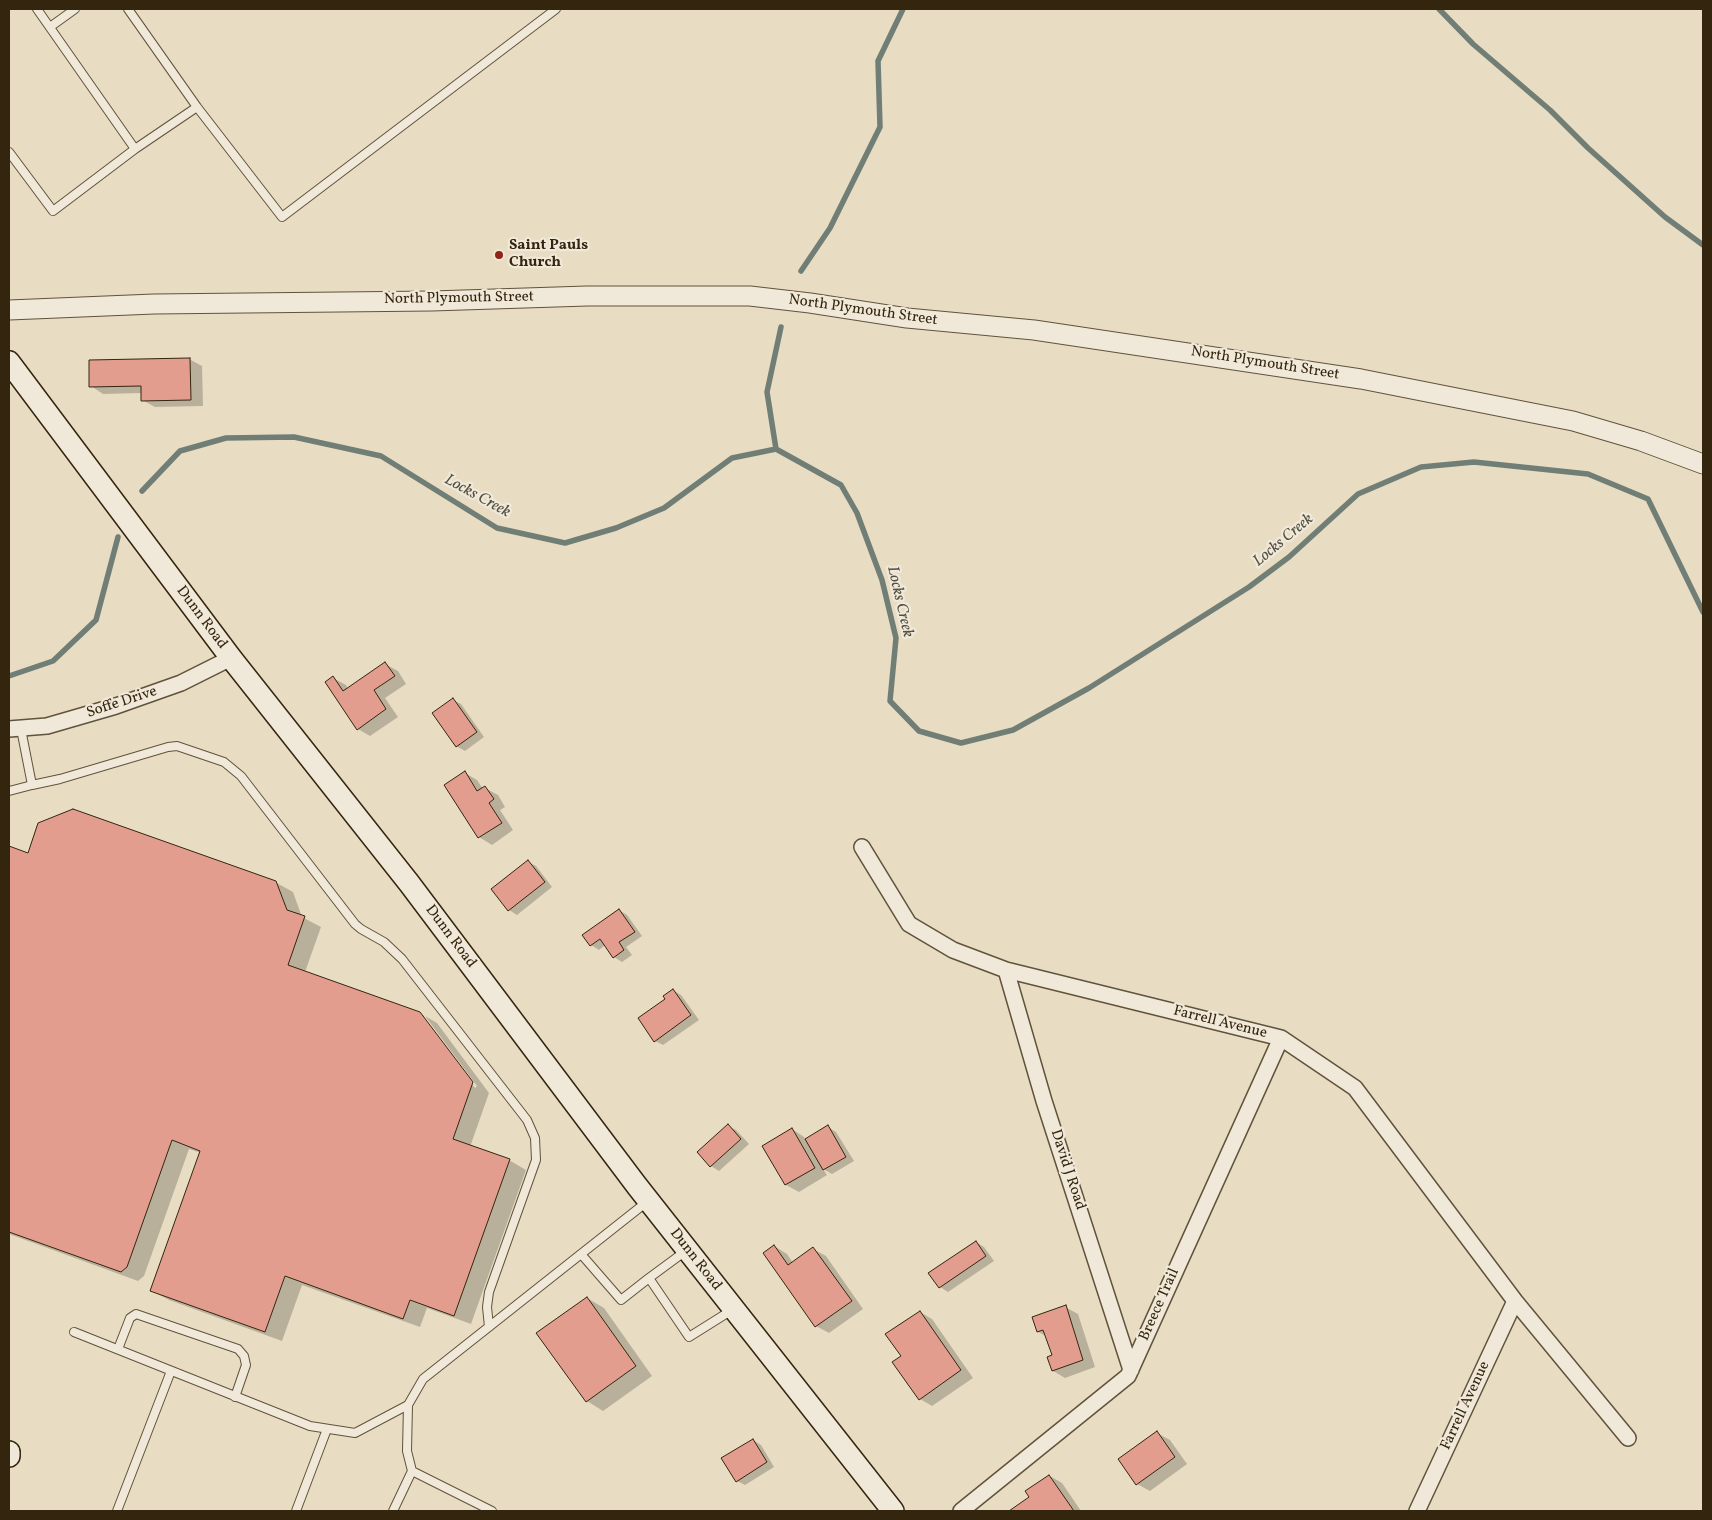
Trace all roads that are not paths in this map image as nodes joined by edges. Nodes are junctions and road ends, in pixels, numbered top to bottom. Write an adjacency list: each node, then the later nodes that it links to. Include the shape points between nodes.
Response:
1 (37, 9): 5 (lane)
2 (75, 9): 5 (lane)
3 (128, 9): 6 (lane)
4 (556, 9): 6 (lane, via 282,218)
5 (50, 27): 7 (lane)
6 (197, 106): 7 (lane)
7 (135, 149): 8 (lane, via 54,211)
8 (9, 152)
9 (9, 310): 11 (street, North Plymouth Street, via 154,304 750,296 907,318 1034,330 1361,379 1572,421 1642,441)
10 (9, 362): 12 (main road, Dunn Road)
11 (1703, 464)
12 (231, 658): 13 (street, Soffe Drive, via 181,682 116,706 47,726); 19 (main road, Dunn Road, via 409,883)
13 (15, 729): 14 (lane)
14 (32, 785): 15 (lane); 25 (lane, via 168,747 177,746 224,762 241,776 355,924 384,942 402,959 527,1120 535,1138 536,1160 489,1292)
15 (9, 791)
16 (862, 847): 17 (street, Farrell Avenue, via 909,924 953,950)
17 (1006, 970): 18 (street, Farrell Avenue); 28 (street, David J Road, via 1044,1101)
18 (1281, 1038): 23 (street, Farrell Avenue, via 1355,1088); 28 (street, Breece Trail)
19 (648, 1200): 20 (main road, Dunn Road); 21 (lane)
20 (688, 1250): 22 (lane); 24 (main road, Dunn Road)
21 (581, 1254): 22 (lane, via 621,1300); 25 (lane)
22 (649, 1278): 24 (lane, via 689,1337)
23 (1515, 1301): 33 (street, Farrell Avenue); 43 (street, Farrell Avenue)
24 (734, 1308): 41 (main road, Dunn Road)
25 (489, 1327): 31 (lane, via 423,1379)
26 (74, 1332): 27 (lane)
27 (118, 1349): 29 (lane); 30 (lane, via 130,1318 136,1314 238,1349 246,1366)
28 (1131, 1370): 42 (street, Breece Trail, via 1128,1376)
29 (171, 1371): 30 (lane); 37 (lane)
30 (235, 1396): 32 (lane, via 310,1426)
31 (408, 1405): 32 (lane, via 355,1433); 36 (lane, via 407,1451)
32 (327, 1429): 38 (lane)
33 (1628, 1438)
34 (9, 1452): 35 (main road)
35 (9, 1456)
36 (412, 1471): 39 (lane); 40 (lane)
37 (117, 1511)
38 (296, 1511)
39 (393, 1511)
40 (492, 1511)
41 (894, 1511)
42 (961, 1511)
43 (1417, 1511)

